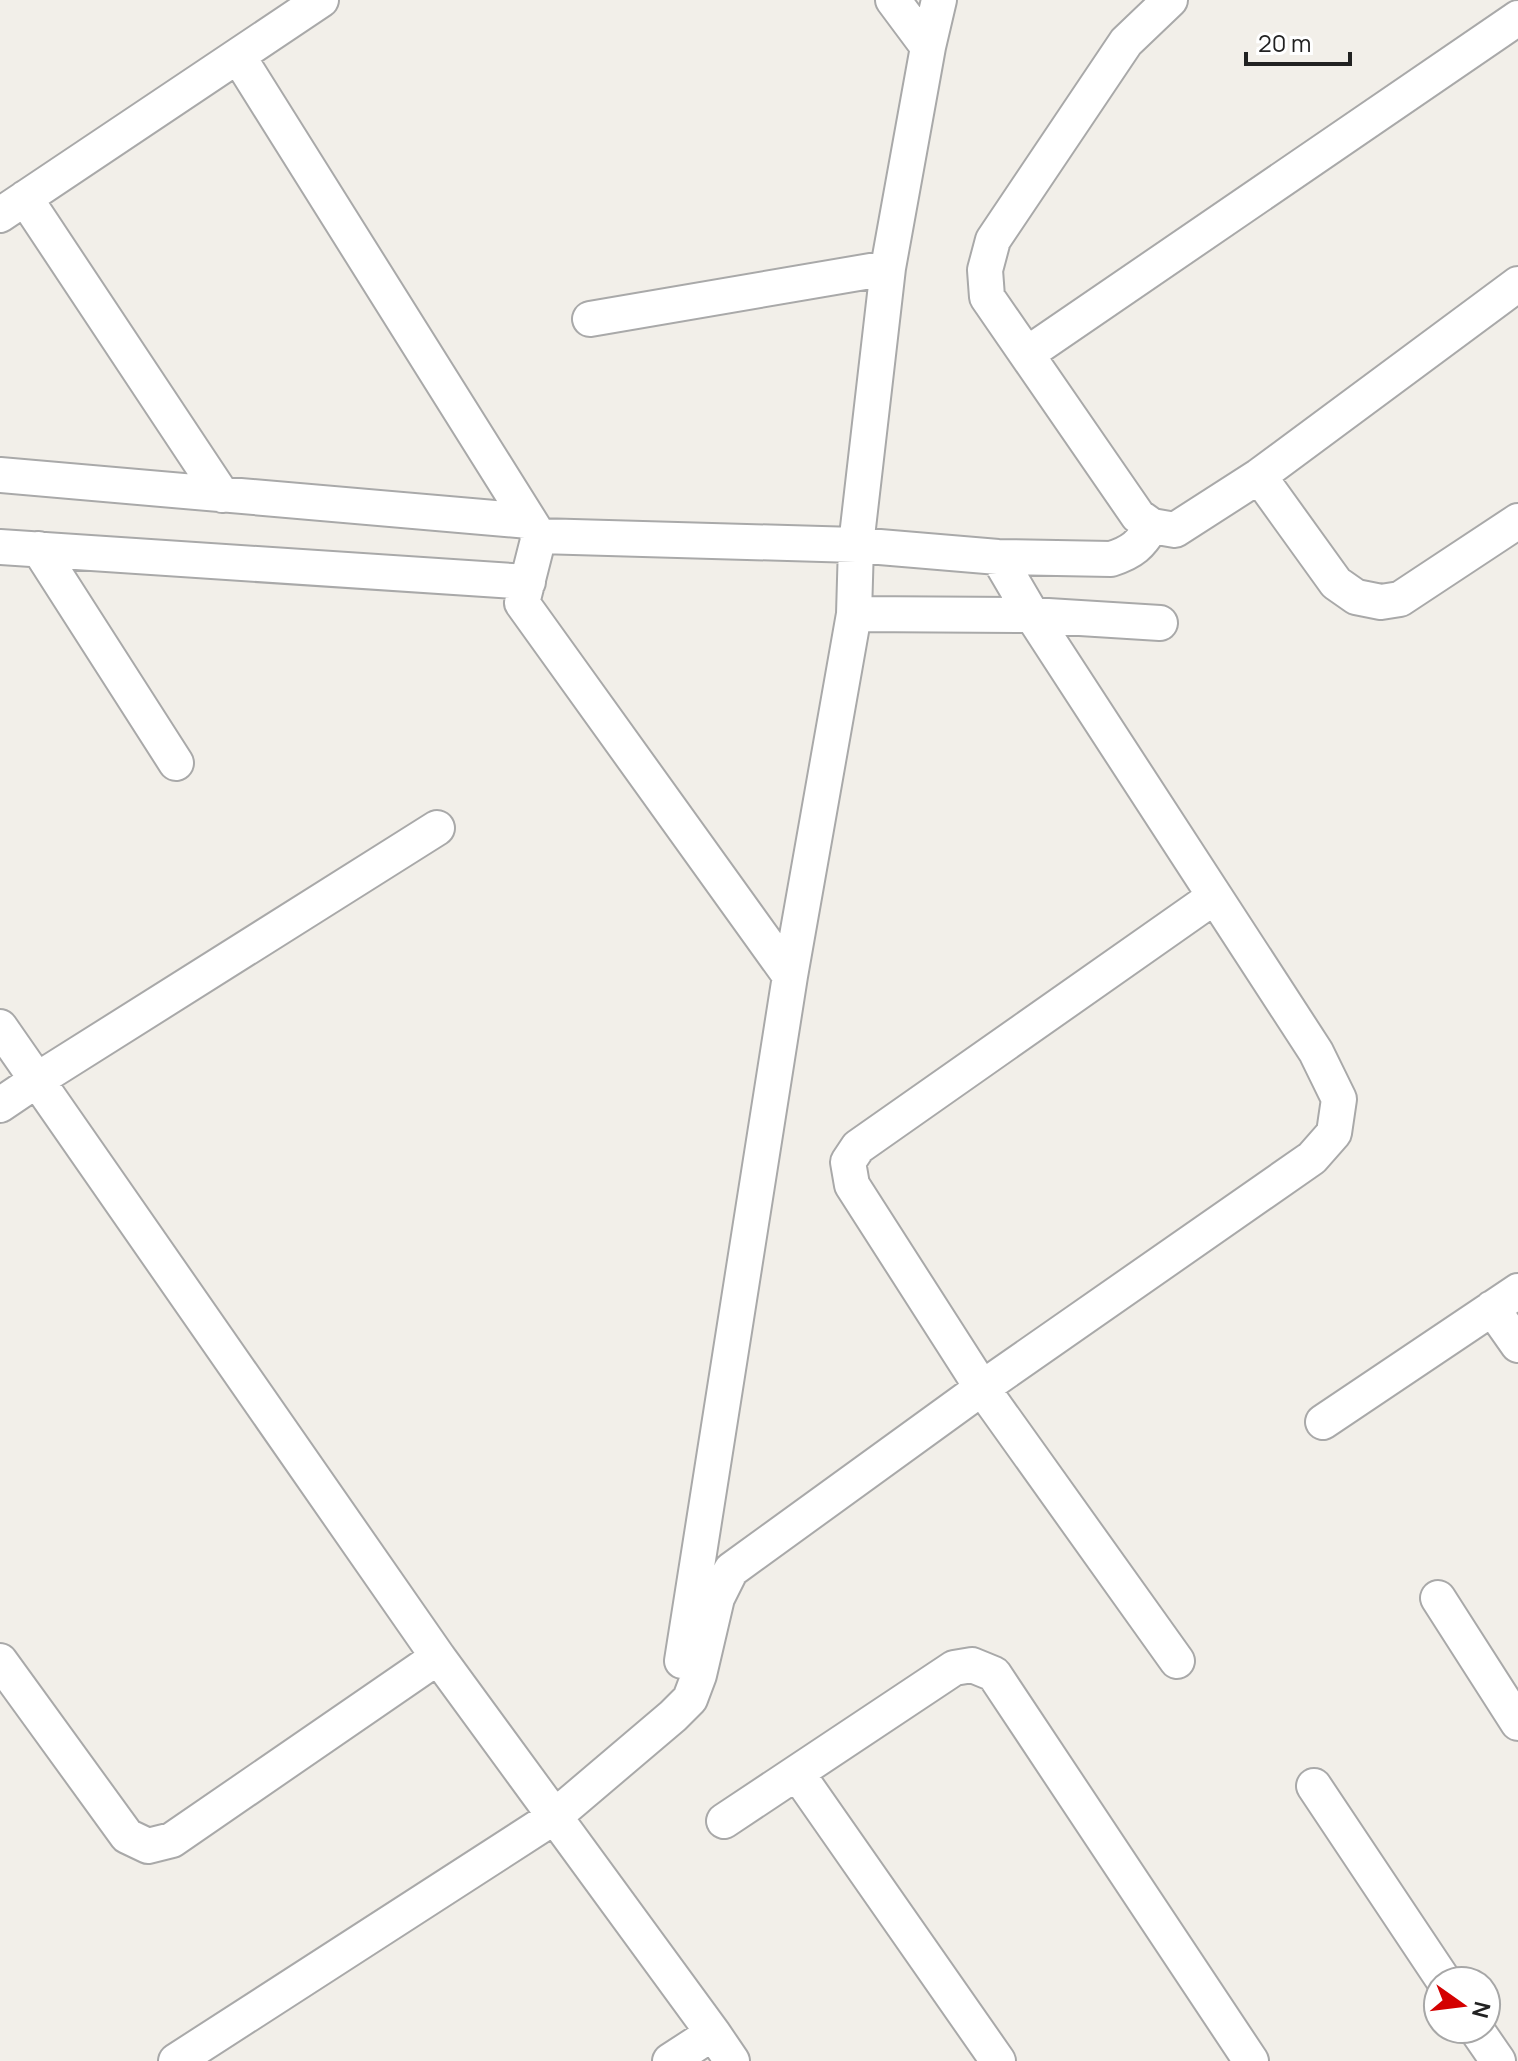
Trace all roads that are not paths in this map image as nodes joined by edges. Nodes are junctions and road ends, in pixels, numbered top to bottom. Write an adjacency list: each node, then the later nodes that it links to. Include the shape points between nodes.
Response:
1 (321, 0): 7 (street)
2 (893, 0): 6 (street)
3 (939, 0): 6 (street)
4 (1170, 0): 12 (street, via 1126,42 993,240 985,270 987,297)
5 (1518, 18): 12 (street)
6 (928, 47): 9 (street)
7 (238, 56): 8 (street); 18 (street)
8 (12, 206): 15 (street)
9 (888, 268): 11 (street); 19 (street)
10 (1518, 284): 14 (street)
11 (590, 319)
12 (1027, 354): 17 (street, via 1138,516)
13 (0, 475): 15 (street)
14 (1259, 476): 16 (street, via 1336,583 1356,597 1381,602 1400,599); 17 (street, via 1175,530)
15 (222, 495): 18 (street)
16 (1518, 521)
17 (1152, 526): 22 (street, via 1140,545 1111,559)
18 (534, 528): 19 (street); 23 (street)
19 (856, 545): 22 (street); 24 (street)
20 (0, 547): 21 (street)
21 (39, 549): 23 (street); 27 (street)
22 (998, 557): 25 (street)
23 (528, 582): 30 (street, via 522,603)
24 (854, 614): 25 (street); 30 (street)
25 (1032, 615): 26 (street); 29 (street)
26 (1160, 623)
27 (176, 763)
28 (437, 828): 32 (street)
29 (1214, 897): 36 (street, via 1316,1052 1339,1099 1334,1133 1312,1158); 36 (street, via 858,1147 848,1162 852,1185)
30 (790, 976): 42 (street)
31 (0, 1027): 32 (street)
32 (37, 1080): 33 (street); 39 (street)
33 (0, 1105)
34 (1505, 1299): 35 (street); 37 (street)
35 (1518, 1345)
36 (982, 1388): 41 (street); 42 (street, via 731,1570 717,1598 690,1699)
37 (1323, 1422)
38 (1438, 1598): 43 (street)
39 (438, 1657): 40 (street, via 172,1840 148,1846 127,1836); 46 (street)
40 (0, 1661)
41 (1177, 1661)
42 (673, 1716): 46 (street)
43 (1518, 1723)
44 (797, 1773): 47 (street); 53 (street); 54 (street, via 954,1668 972,1665 994,1674)
45 (1314, 1786): 48 (street)
46 (554, 1817): 49 (street); 50 (street)
47 (724, 1821)
48 (1433, 1965)
49 (713, 2033): 51 (street); 52 (street)
50 (176, 2061)
51 (670, 2061)
52 (732, 2061)
53 (998, 2061)
54 (1251, 2061)

